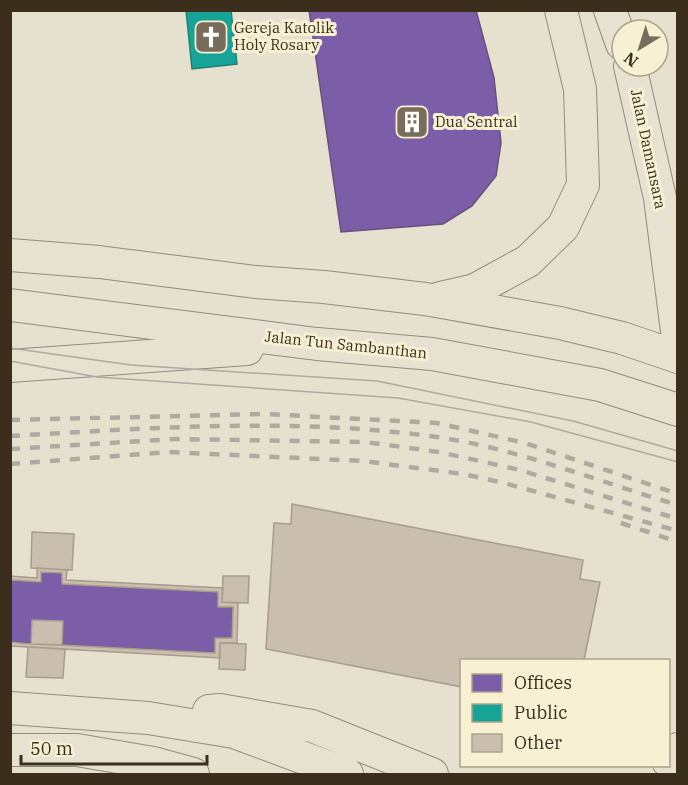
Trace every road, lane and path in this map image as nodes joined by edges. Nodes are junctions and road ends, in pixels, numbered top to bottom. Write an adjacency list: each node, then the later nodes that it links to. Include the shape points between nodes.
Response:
1 (561, 10): 4 (main road, via 580,89 583,185 562,227 528,261 475,290)
2 (633, 78): 6 (main road, Jalan Damansara, via 660,198)
3 (10, 255): 4 (main road)
4 (424, 299): 8 (main road, via 560,323)
5 (10, 305): 7 (main road, Jalan Tun Sambanthan)
6 (678, 339)
7 (317, 344): 9 (main road); 10 (main road, Jalan Tun Sambanthan, via 477,362 600,385)
8 (678, 357)
9 (10, 366)
10 (678, 410)
11 (10, 708): 12 (main road)
12 (148, 718): 15 (main road, via 234,732); 16 (main road, via 220,710 312,726)
13 (10, 750): 14 (main road, via 77,750)
14 (193, 774)
15 (346, 774)
16 (432, 774)

